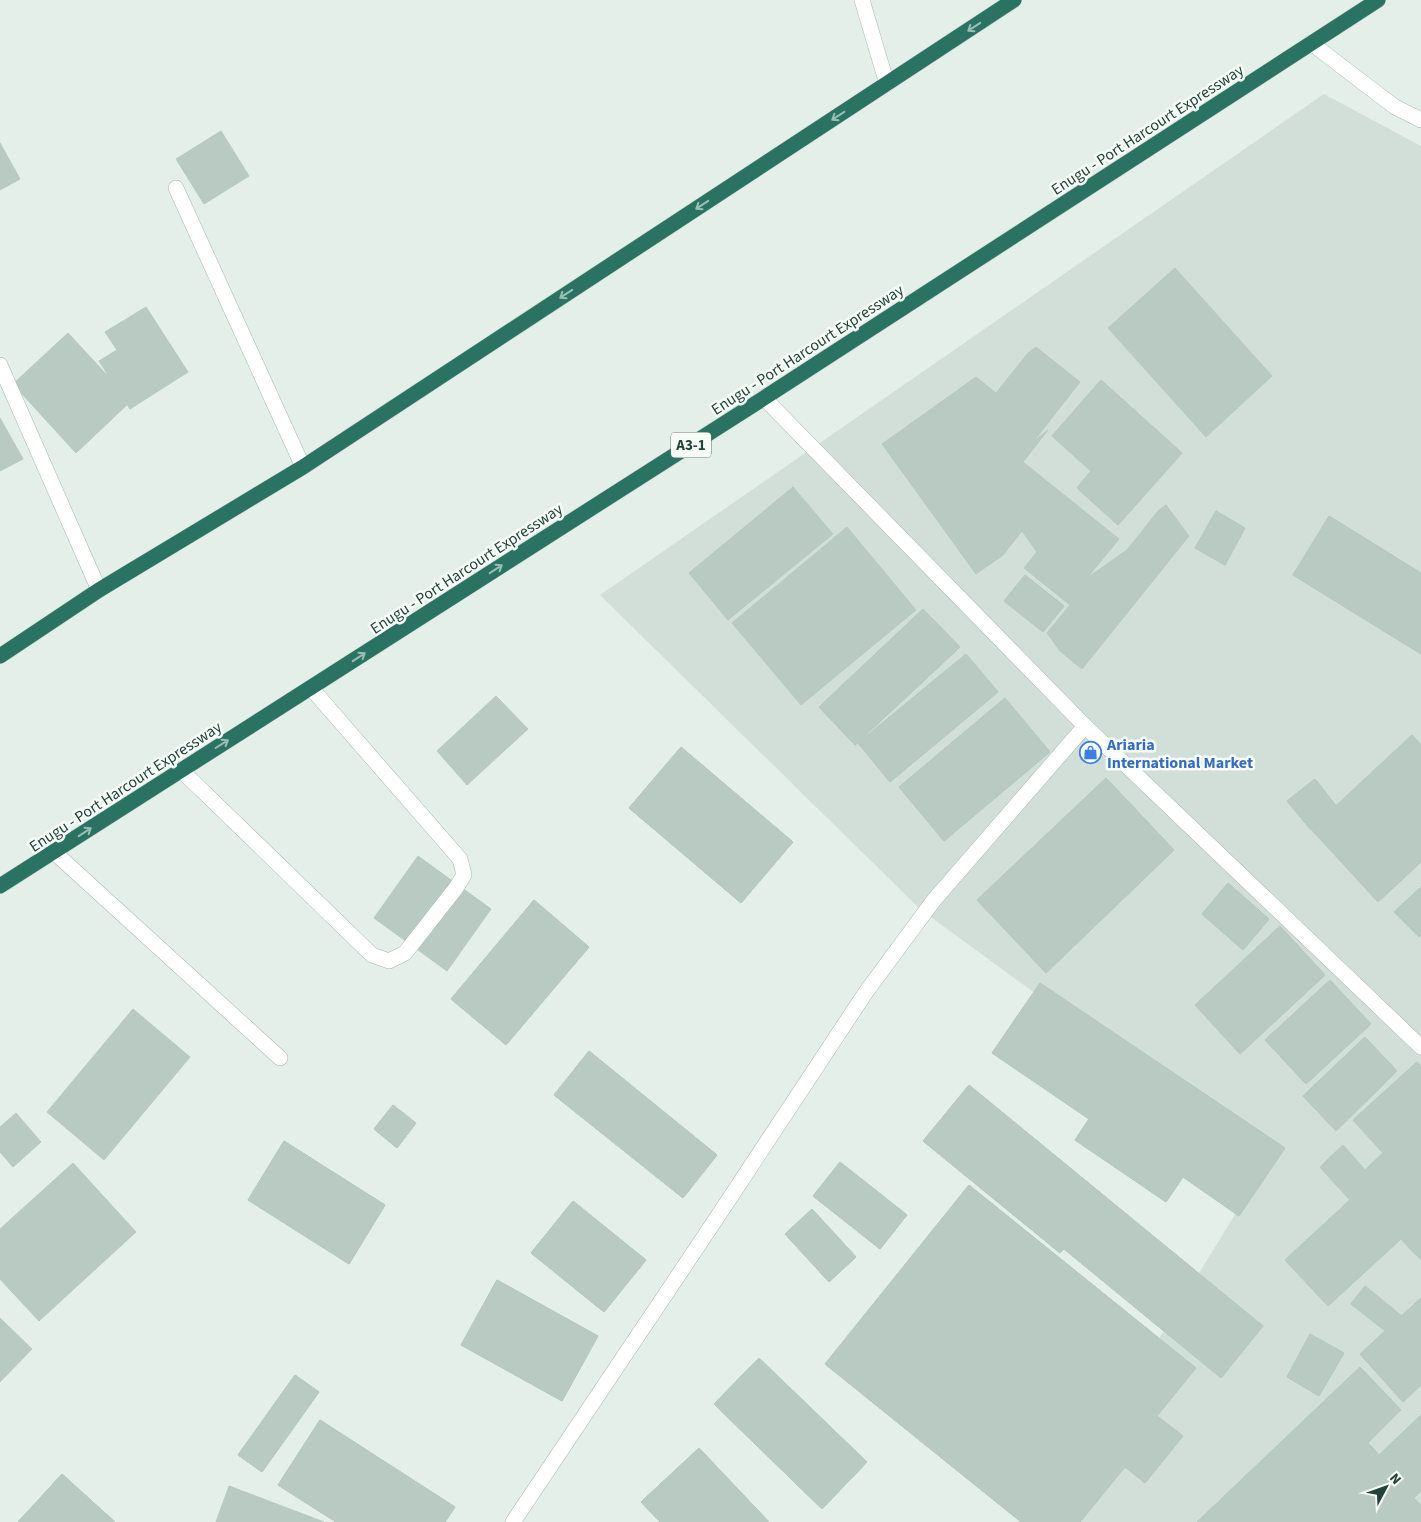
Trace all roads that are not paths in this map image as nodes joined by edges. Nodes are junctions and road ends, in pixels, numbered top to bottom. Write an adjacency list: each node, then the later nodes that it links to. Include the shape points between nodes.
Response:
1 (862, 0): 5 (street)
2 (1014, 0): 5 (highway, one-way to 5)
3 (1378, 0): 4 (highway, Enugu - Port Harcourt Expressway / A3-1)
4 (1311, 43): 6 (street, via 1395,107); 9 (highway, Enugu - Port Harcourt Expressway / A3-1)
5 (887, 84): 10 (highway, one-way to 10)
6 (1421, 120)
7 (176, 188): 10 (street)
8 (0, 365): 11 (street)
9 (764, 398): 13 (highway, Enugu - Port Harcourt Expressway / A3-1, one-way to 9); 14 (street)
10 (303, 467): 11 (highway)
11 (99, 590): 12 (highway)
12 (0, 656)
13 (311, 688): 15 (highway, Enugu - Port Harcourt Expressway / A3-1, one-way to 13); 15 (street, via 460,859 464,875 405,953 389,961 372,955)
14 (1085, 726): 18 (street); 20 (street, via 934,900 866,992)
15 (182, 770): 16 (highway, Enugu - Port Harcourt Expressway / A3-1, one-way to 15)
16 (54, 852): 17 (highway, Enugu - Port Harcourt Expressway / A3-1); 19 (street)
17 (0, 886)
18 (1421, 1047)
19 (280, 1058)
20 (513, 1522)

